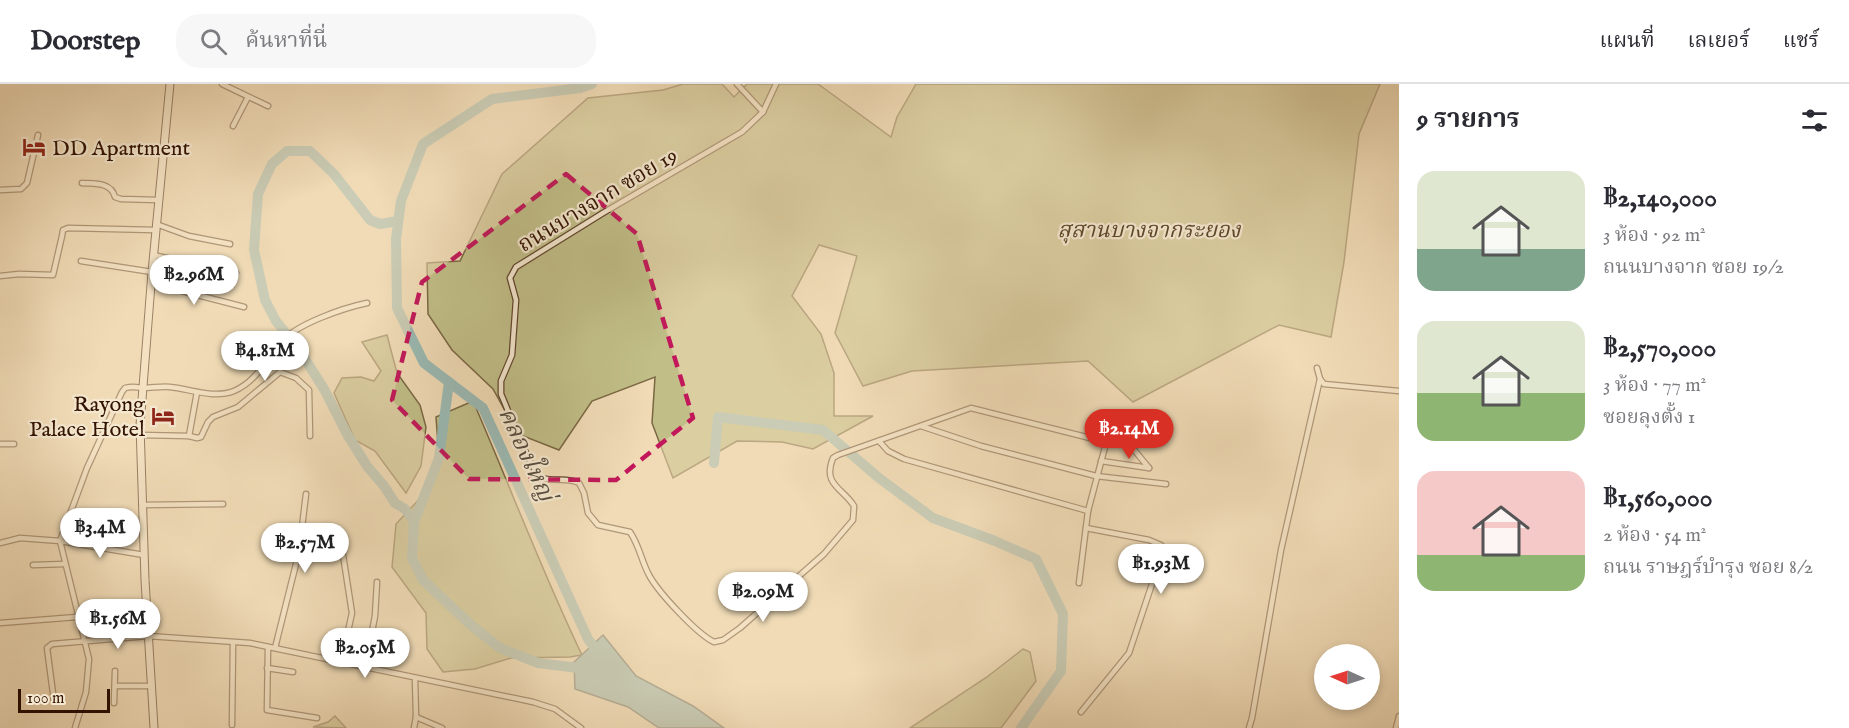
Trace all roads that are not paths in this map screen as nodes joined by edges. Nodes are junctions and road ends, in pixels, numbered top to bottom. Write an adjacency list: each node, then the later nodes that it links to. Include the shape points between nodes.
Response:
1 (170, 84): 12 (street)
2 (222, 84): 5 (street)
3 (737, 84): 7 (street)
4 (776, 84): 7 (street)
5 (248, 97): 6 (street); 8 (street)
6 (268, 106)
7 (763, 112): 32 (street, ถนนบางจาก ซอย 19, via 742,132 516,267 510,278 516,300 512,355 501,381 501,394 538,476 579,483 590,517 598,525 630,532 649,576 679,611 714,642 740,628 824,554 853,520 854,506 830,475 833,458)
8 (233, 126)
9 (38, 135): 11 (street, via 27,183 21,189)
10 (82, 183): 12 (street, via 107,185 121,199)
11 (0, 190)
12 (158, 200): 13 (street)
13 (156, 227): 14 (street); 15 (street); 19 (street, via 68,228 63,230 53,275)
14 (230, 244)
15 (153, 255): 17 (street); 18 (street)
16 (81, 261): 17 (street)
17 (152, 272): 20 (street)
18 (236, 273)
19 (0, 276)
20 (151, 283): 22 (street); 25 (street)
21 (367, 303): 27 (street, via 337,310 289,335 264,367 237,390 224,394)
22 (243, 307)
23 (1317, 368): 24 (street)
24 (1320, 379): 26 (street, via 1324,384); 79 (street, via 1281,550)
25 (142, 388): 27 (street); 29 (street); 45 (street, via 129,387 122,392 87,468)
26 (1399, 391)
27 (197, 392): 30 (street)
28 (921, 426): 32 (street, ถนนบางจาก ซอย 19); 33 (street, ถนนบางจาก ซอย 19, via 966,408 976,408); 37 (street)
29 (140, 435): 30 (street); 41 (street)
30 (189, 436): 31 (street, via 201,437 213,417 238,407 280,372 296,378 309,390)
31 (310, 436)
32 (879, 441): 42 (street, via 904,459)
33 (1106, 442): 36 (street); 36 (street, via 1109,432 1117,429 1149,468)
34 (0, 444): 35 (street)
35 (14, 444)
36 (1101, 461): 37 (street)
37 (1096, 476): 38 (street); 42 (street)
38 (1166, 484)
39 (306, 495): 44 (street)
40 (223, 504): 41 (street)
41 (142, 505): 47 (street)
42 (1088, 511): 43 (street)
43 (1086, 528): 51 (street); 69 (street, via 1149,540 1161,545 1163,551 1129,652)
44 (302, 530): 58 (street); 59 (street, via 334,530 341,542 352,613)
45 (60, 541): 46 (street, via 20,538); 47 (street); 48 (street)
46 (0, 543)
47 (144, 555): 54 (street)
48 (65, 564): 49 (street); 52 (street)
49 (33, 566)
50 (377, 582): 61 (street)
51 (1079, 583)
52 (77, 617): 53 (street); 55 (street)
53 (0, 623)
54 (148, 636): 55 (street); 56 (street); 66 (street)
55 (85, 642): 67 (street, via 52,644 47,648); 74 (street, via 87,682)
56 (233, 643): 57 (street); 73 (street)
57 (268, 647): 58 (street); 60 (street)
58 (275, 648): 59 (street)
59 (340, 663): 61 (street)
60 (267, 668): 63 (street); 72 (street, via 267,710)
61 (365, 668): 64 (street)
62 (115, 671): 65 (street)
63 (293, 672)
64 (415, 678): 71 (street); 78 (street, via 533,702 555,709)
65 (115, 686): 66 (street); 68 (street)
66 (151, 686): 75 (street)
67 (54, 701)
68 (114, 703)
69 (1081, 711)
70 (1399, 716): 80 (street)
71 (416, 717): 76 (street); 77 (street)
72 (317, 718)
73 (232, 725)
74 (75, 728)
75 (154, 728)
76 (414, 728)
77 (442, 728)
78 (581, 728)
79 (1249, 728)
80 (1396, 728)

